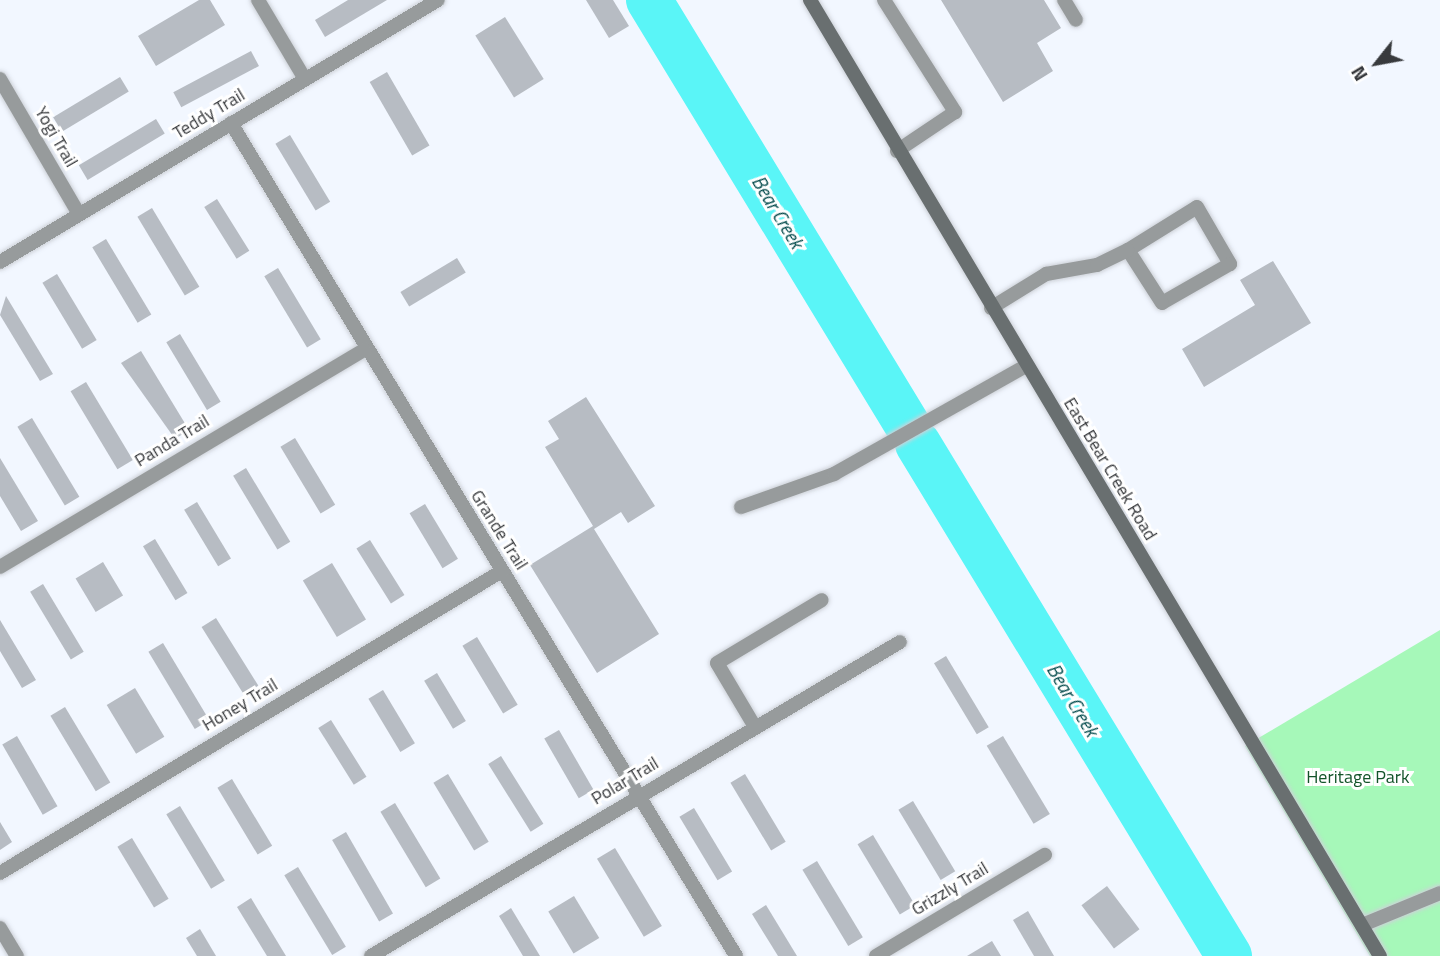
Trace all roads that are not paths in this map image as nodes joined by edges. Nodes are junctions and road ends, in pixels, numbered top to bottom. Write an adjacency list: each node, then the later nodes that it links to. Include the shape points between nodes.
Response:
1 (258, 0): 8 (street)
2 (438, 0): 8 (street, Teddy Trail)
3 (810, 0): 10 (main road, East Bear Creek Road)
4 (884, 0): 10 (street, via 955,112)
5 (1064, 0): 6 (street)
6 (1076, 20)
7 (0, 79): 11 (street, Yogi Trail)
8 (305, 79): 9 (street, Teddy Trail)
9 (231, 123): 11 (street, Teddy Trail); 15 (street, Grande Trail)
10 (897, 151): 14 (main road, East Bear Creek Road)
11 (79, 214): 13 (street, Teddy Trail)
12 (1128, 250): 12 (street, via 1162,303 1230,264 1196,207); 14 (street, via 1097,265 1046,274)
13 (0, 262)
14 (991, 308): 16 (main road, East Bear Creek Road)
15 (365, 349): 18 (street, Panda Trail); 19 (street, Grande Trail)
16 (1026, 366): 17 (street, via 834,474); 27 (main road, East Bear Creek Road)
17 (741, 507)
18 (0, 566)
19 (502, 571): 23 (street, Grande Trail); 25 (street, Honey Trail)
20 (822, 600): 22 (street, via 717,663)
21 (900, 642): 22 (street, Polar Trail)
22 (755, 727): 23 (street, Polar Trail)
23 (637, 796): 30 (street, Polar Trail); 31 (street, Grande Trail)
24 (1045, 855): 32 (street, Grizzly Trail)
25 (0, 873)
26 (1440, 893): 27 (street)
27 (1362, 925): 33 (main road, East Bear Creek Road)
28 (0, 928): 29 (street)
29 (17, 956)
30 (371, 956)
31 (736, 956)
32 (876, 956)
33 (1380, 956)

